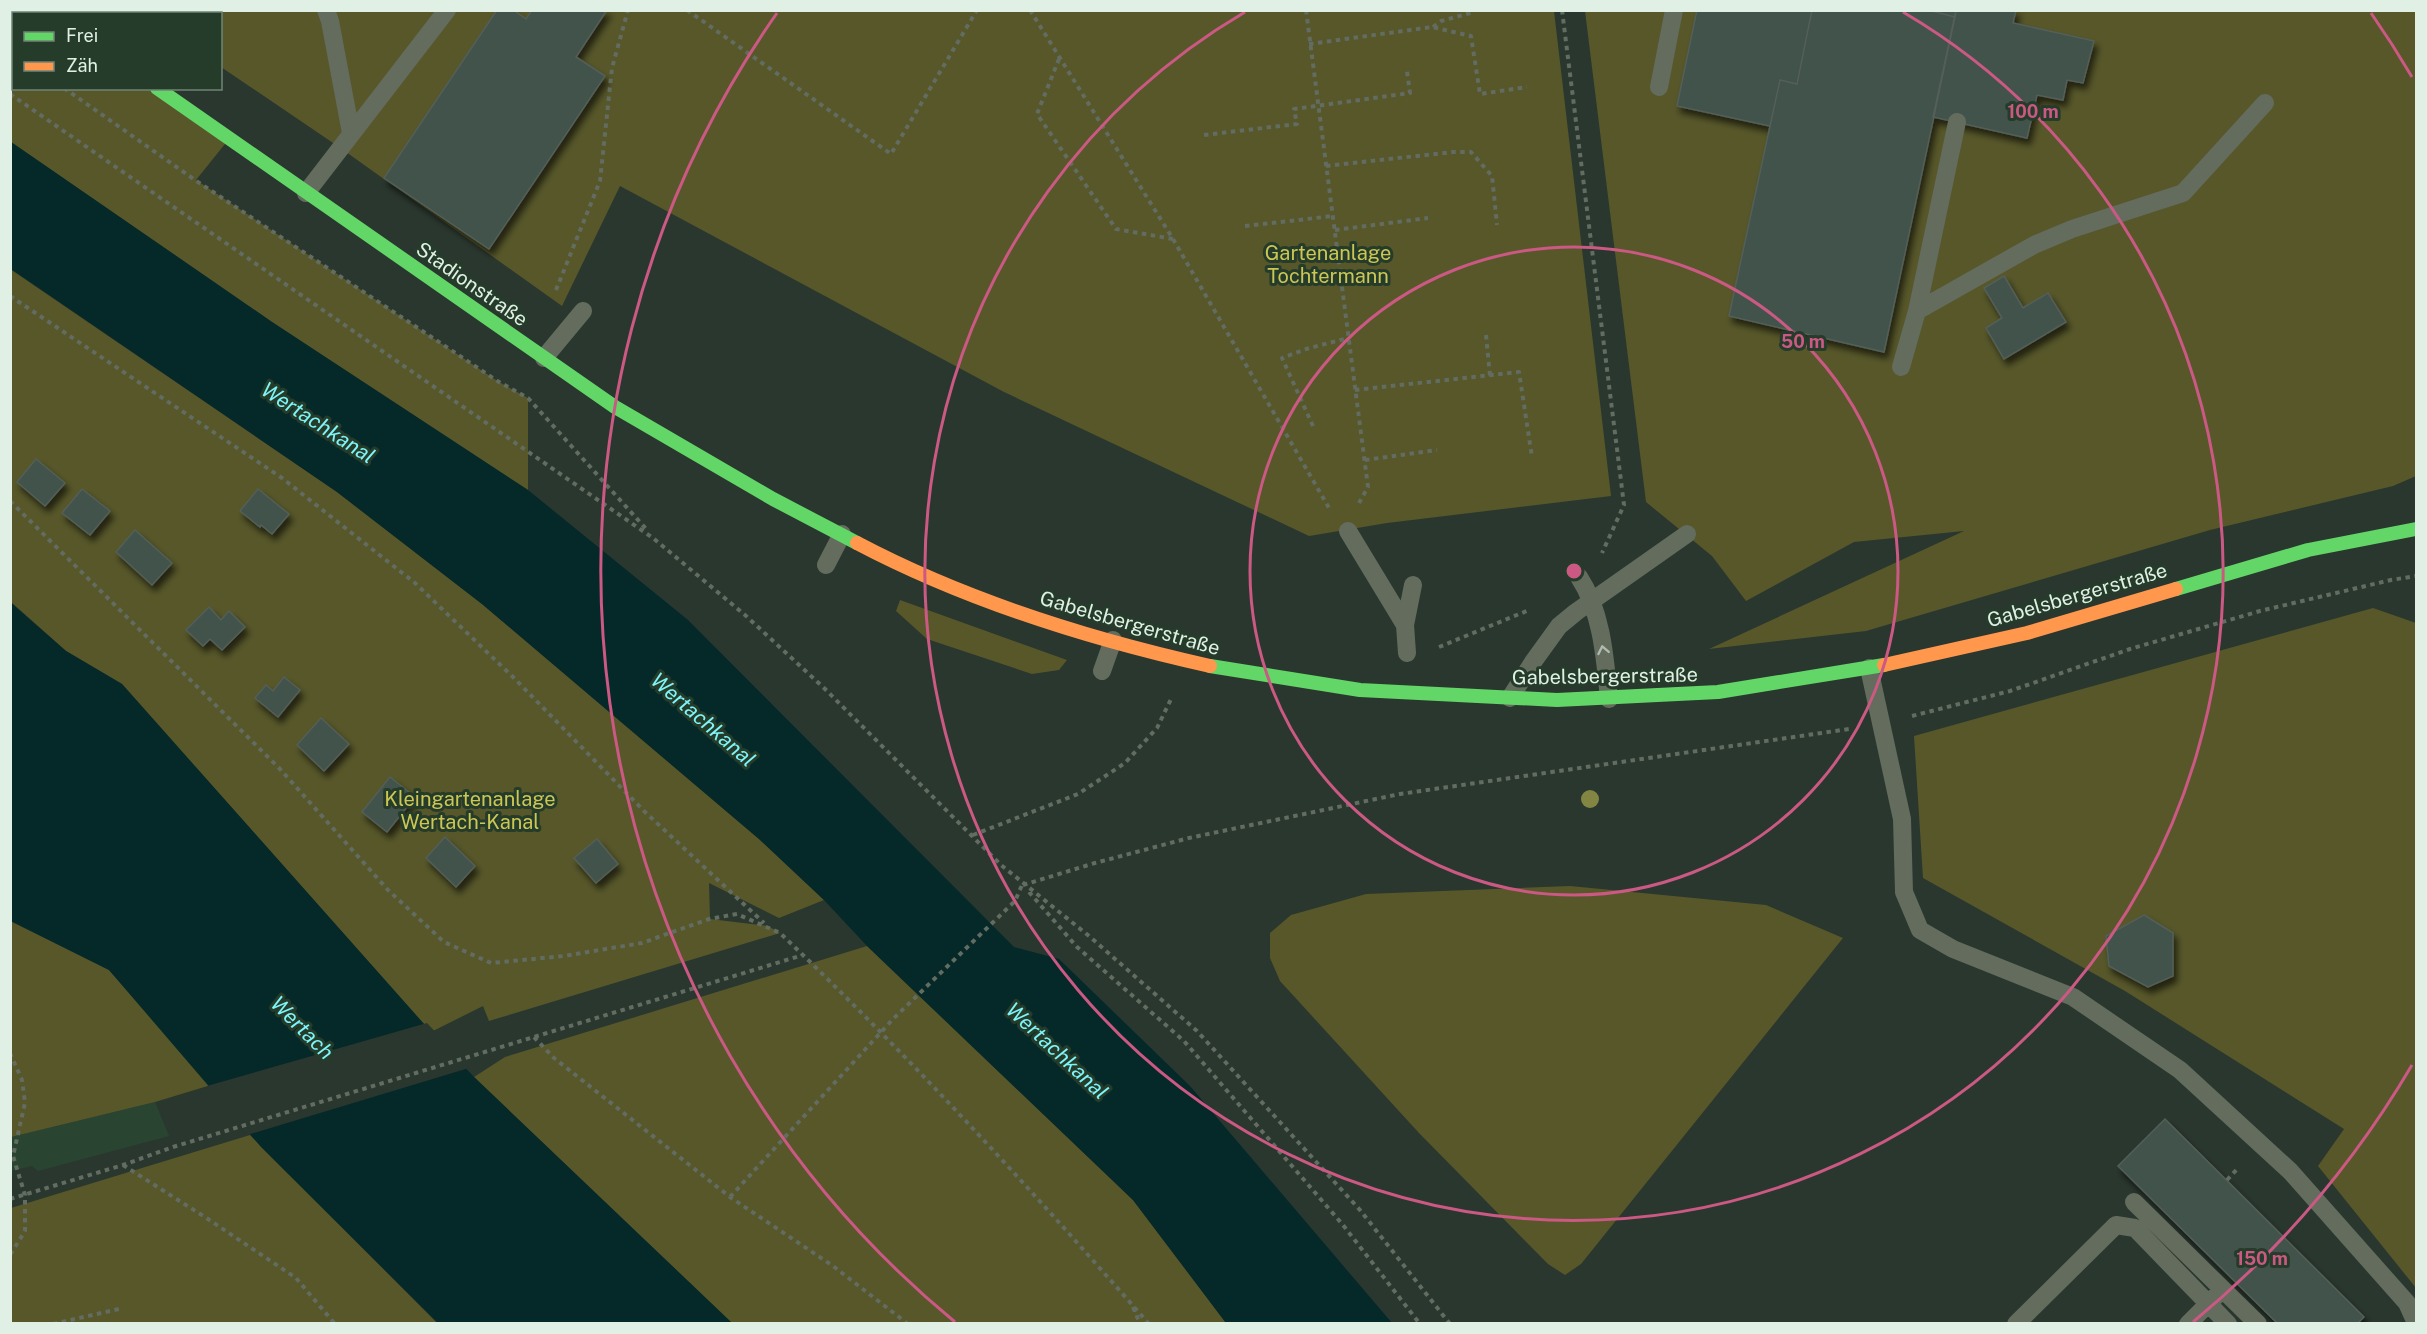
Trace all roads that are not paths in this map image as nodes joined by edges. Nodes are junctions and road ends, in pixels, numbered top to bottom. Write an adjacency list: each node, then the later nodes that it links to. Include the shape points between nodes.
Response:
1 (326, 10): 8 (lane)
2 (447, 10): 8 (lane)
3 (1674, 10): 4 (lane)
4 (1659, 87)
5 (160, 90): 9 (street, Stadionstraße)
6 (2265, 103): 11 (lane, via 2183,193 2034,245)
7 (1957, 122): 11 (lane)
8 (351, 133): 9 (lane)
9 (306, 193): 12 (street, Stadionstraße)
10 (583, 311): 12 (lane)
11 (1917, 311): 13 (lane)
12 (544, 358): 14 (street, Stadionstraße, via 615,407)
13 (1901, 367)
14 (773, 500): 17 (street, Gabelsbergerstraße)
15 (1348, 527): 22 (lane)
16 (2416, 529): 25 (street, Gabelsbergerstraße, via 2308,550 2027,633)
17 (842, 534): 19 (lane); 23 (street, Gabelsbergerstraße, via 872,552 990,603)
18 (1687, 534): 21 (lane)
19 (826, 565)
20 (1413, 585): 22 (lane)
21 (1586, 589): 27 (lane); 28 (lane, one-way to 21, via 1606,667)
22 (1405, 625): 24 (lane)
23 (1113, 640): 26 (lane); 27 (street, Gabelsbergerstraße, via 1233,671 1360,690)
24 (1407, 653)
25 (1869, 668): 28 (street, Gabelsbergerstraße, via 1718,692); 36 (lane, via 1902,819 1904,892 1920,930 1953,949 2073,997 2180,1070 2290,1171 2407,1303)
26 (1102, 671)
27 (1510, 698): 28 (street, Gabelsbergerstraße)
28 (1608, 699)
29 (2134, 1202): 30 (lane)
30 (2223, 1289): 31 (lane); 35 (lane)
31 (2208, 1303): 32 (lane, via 2135,1228 2116,1225); 33 (lane); 34 (lane)
32 (2016, 1323)
33 (2188, 1323)
34 (2228, 1323)
35 (2258, 1323)
36 (2416, 1323)

